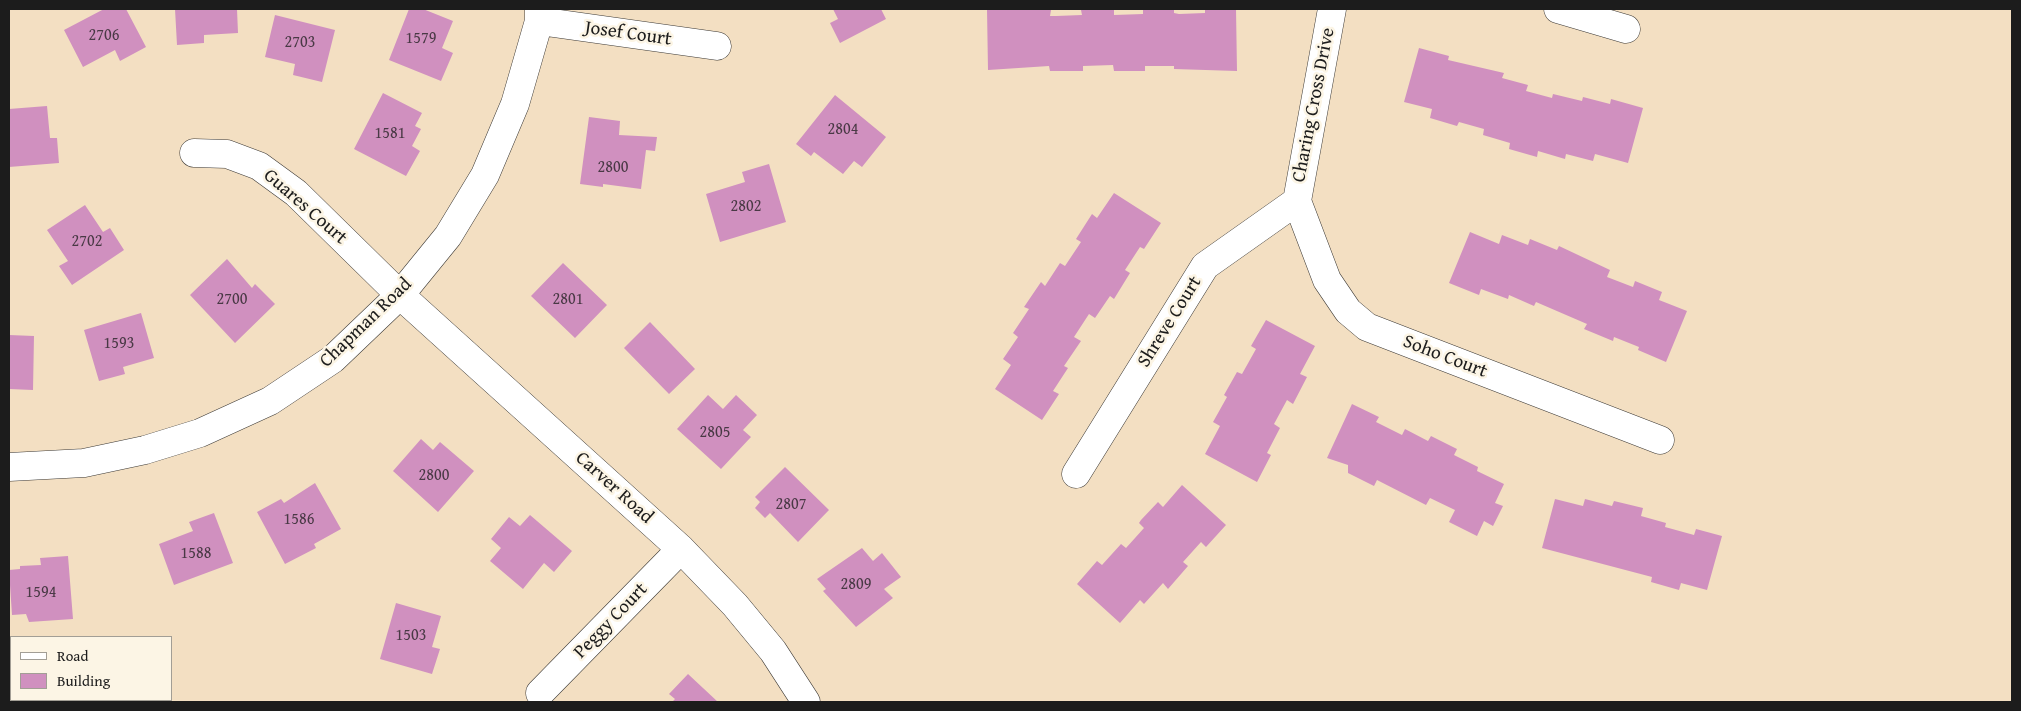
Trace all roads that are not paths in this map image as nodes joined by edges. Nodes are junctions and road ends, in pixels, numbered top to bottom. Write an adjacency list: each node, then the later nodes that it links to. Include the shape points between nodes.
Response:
1 (1332, 9): 7 (street, Charing Cross Drive)
2 (1558, 9): 4 (street)
3 (539, 15): 5 (street, Josef Court); 8 (street, Chapman Road, via 515,104 485,175 448,236)
4 (1626, 29)
5 (717, 46)
6 (194, 153): 8 (street, Guares Court, via 227,154 259,166 296,193)
7 (1297, 200): 9 (street, Soho Court, via 1327,280 1348,311 1367,327); 11 (street, Shreve Court, via 1205,266)
8 (400, 294): 10 (street, Chapman Road, via 332,360 270,401 200,433 84,464); 12 (street, Carver Road)
9 (1660, 440)
10 (9, 466)
11 (1076, 474)
12 (681, 548): 13 (street, Peggy Court); 14 (street, Carver Road, via 736,605)
13 (540, 692)
14 (806, 702)

